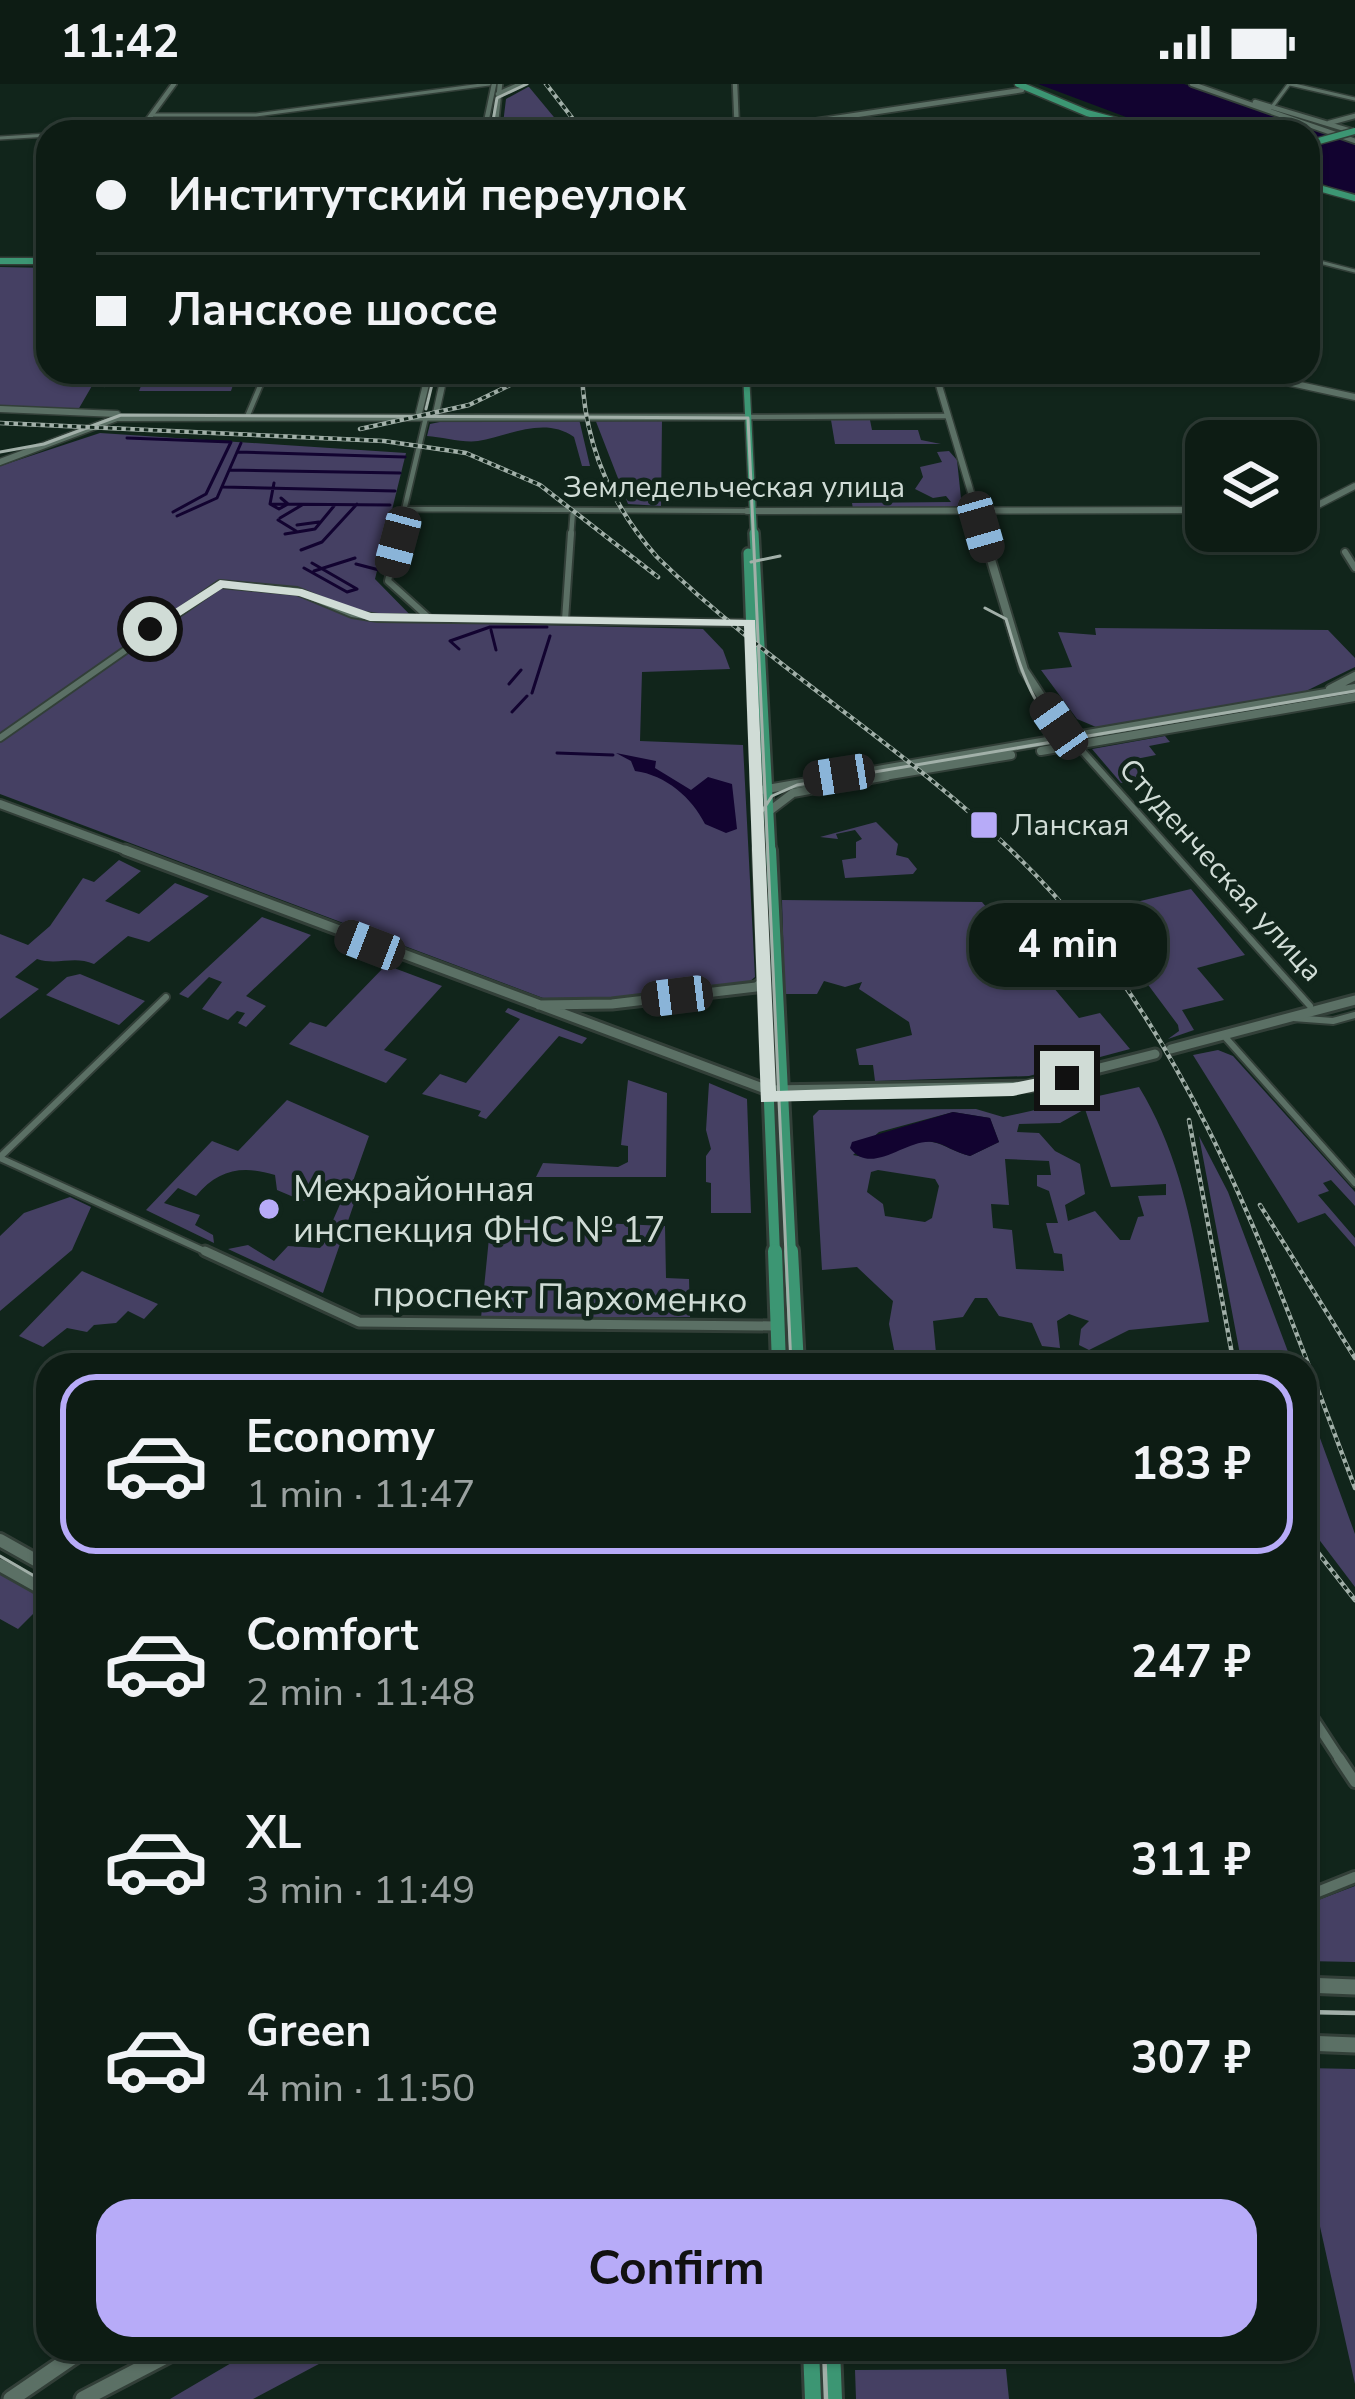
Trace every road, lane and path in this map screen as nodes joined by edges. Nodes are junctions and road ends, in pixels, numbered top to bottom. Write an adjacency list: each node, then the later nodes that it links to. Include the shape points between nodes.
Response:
1 (176, 84): 15 (main road)
2 (437, 84): 10 (street)
3 (733, 84): 22 (main road)
4 (1192, 84): 12 (main road)
5 (1203, 84): 13 (main road)
6 (1290, 84): 11 (street); 14 (street)
7 (523, 86): 9 (main road)
8 (1017, 86): 23 (main road); 24 (main road); 25 (main road)
9 (497, 89): 10 (street); 20 (main road); 21 (main road)
10 (445, 92): 17 (street)
11 (1355, 99)
12 (1245, 105): 13 (main road); 14 (main road)
13 (1259, 105): 14 (main road)
14 (1270, 111): 26 (main road); 27 (main road)
15 (154, 115): 17 (street); 18 (main road)
16 (1355, 116): 29 (main road)
17 (256, 117): 19 (street)
18 (151, 120)
19 (254, 120)
20 (486, 120)
21 (496, 120)
22 (737, 120)
23 (811, 120)
24 (1102, 120)
25 (1114, 120)
26 (1296, 120)
27 (1313, 120)
28 (1320, 122): 29 (main road)
29 (1336, 125): 31 (main road)
30 (1320, 129): 35 (main road)
31 (1354, 130): 34 (main road, bridge)
32 (36, 135): 33 (street)
33 (0, 137)
34 (1320, 139)
35 (1355, 141)
36 (1320, 192): 37 (main road)
37 (1355, 201)
38 (0, 263): 39 (main road)
39 (36, 263)
40 (1320, 263): 41 (street)
41 (1355, 272)
42 (261, 384): 53 (street)
43 (427, 384): 54 (main road)
44 (443, 384): 52 (main road)
45 (745, 384): 55 (main road)
46 (939, 384): 57 (main road, Студенческая улица)
47 (1287, 384): 49 (main road)
48 (1294, 384): 50 (main road)
49 (1319, 391): 50 (street)
50 (1355, 398)
51 (0, 409): 58 (main road)
52 (436, 412): 54 (main road); 55 (main road)
53 (248, 415): 54 (main road); 56 (main road)
54 (423, 415): 55 (main road); 62 (street)
55 (746, 415): 57 (street); 65 (main road)
56 (121, 416): 58 (main road); 58 (main road)
57 (948, 416): 66 (main road, Студенческая улица)
58 (98, 419): 59 (main road)
59 (0, 456)
60 (1355, 486): 61 (main road)
61 (1317, 505)
62 (406, 509): 63 (street, Земледельческая улица); 69 (street, via 388,581)
63 (573, 510): 65 (street, Земледельческая улица); 70 (street)
64 (1185, 510): 66 (main road, Земледельческая улица)
65 (751, 512): 66 (main road, Земледельческая улица); 71 (main road); 78 (main road)
66 (976, 512): 76 (main road, Студенческая улица, via 1026,674)
67 (1345, 552): 68 (street)
68 (1355, 568)
69 (430, 619): 70 (street); 75 (street, via 370,617 302,592 215,585)
70 (565, 620): 71 (street)
71 (750, 622): 78 (main road)
72 (1355, 676): 74 (main road)
73 (1355, 693): 74 (main road)
74 (1312, 701): 76 (main road)
75 (0, 738)
76 (1073, 742): 77 (main road); 86 (street, Студенческая улица)
77 (881, 772): 78 (main road); 79 (main road)
78 (764, 790): 79 (main road); 81 (main road); 82 (main road)
79 (793, 793): 81 (main road)
80 (0, 804): 85 (main road)
81 (768, 812): 82 (main road)
82 (770, 982): 85 (main road, via 612,1004); 93 (main road)
83 (1355, 996): 86 (main road); 88 (main road)
84 (166, 997): 94 (street)
85 (530, 1005): 93 (main road)
86 (1310, 1006): 90 (main road)
87 (1355, 1015): 88 (street)
88 (1292, 1018): 89 (main road)
89 (1226, 1037): 90 (main road); 95 (street)
90 (1210, 1039): 91 (main road)
91 (1171, 1049)
92 (1155, 1054): 93 (main road, via 1031,1086)
93 (775, 1094): 96 (main road); 97 (main road)
94 (0, 1158): 96 (street, проспект Пархоменко, via 359,1322)
95 (1355, 1183)
96 (777, 1326): 97 (street, проспект Пархоменко); 98 (main road)
97 (795, 1326): 99 (main road)
98 (778, 1353)
99 (796, 1353)
100 (0, 1540): 101 (main road)
101 (36, 1560)
102 (0, 1565): 103 (main road)
103 (36, 1585)
104 (1317, 1724): 105 (street)
105 (1355, 1782)
106 (1355, 1876): 107 (street)
107 (1317, 1892)
108 (1317, 1985): 109 (main road)
109 (1355, 1987)
110 (1317, 2044): 111 (main road)
111 (1355, 2045)
112 (66, 2361): 116 (main road)
113 (156, 2361): 117 (main road)
114 (811, 2361): 118 (main road)
115 (832, 2361): 119 (main road)
116 (10, 2399)
117 (83, 2399)
118 (813, 2399)
119 (834, 2399)

